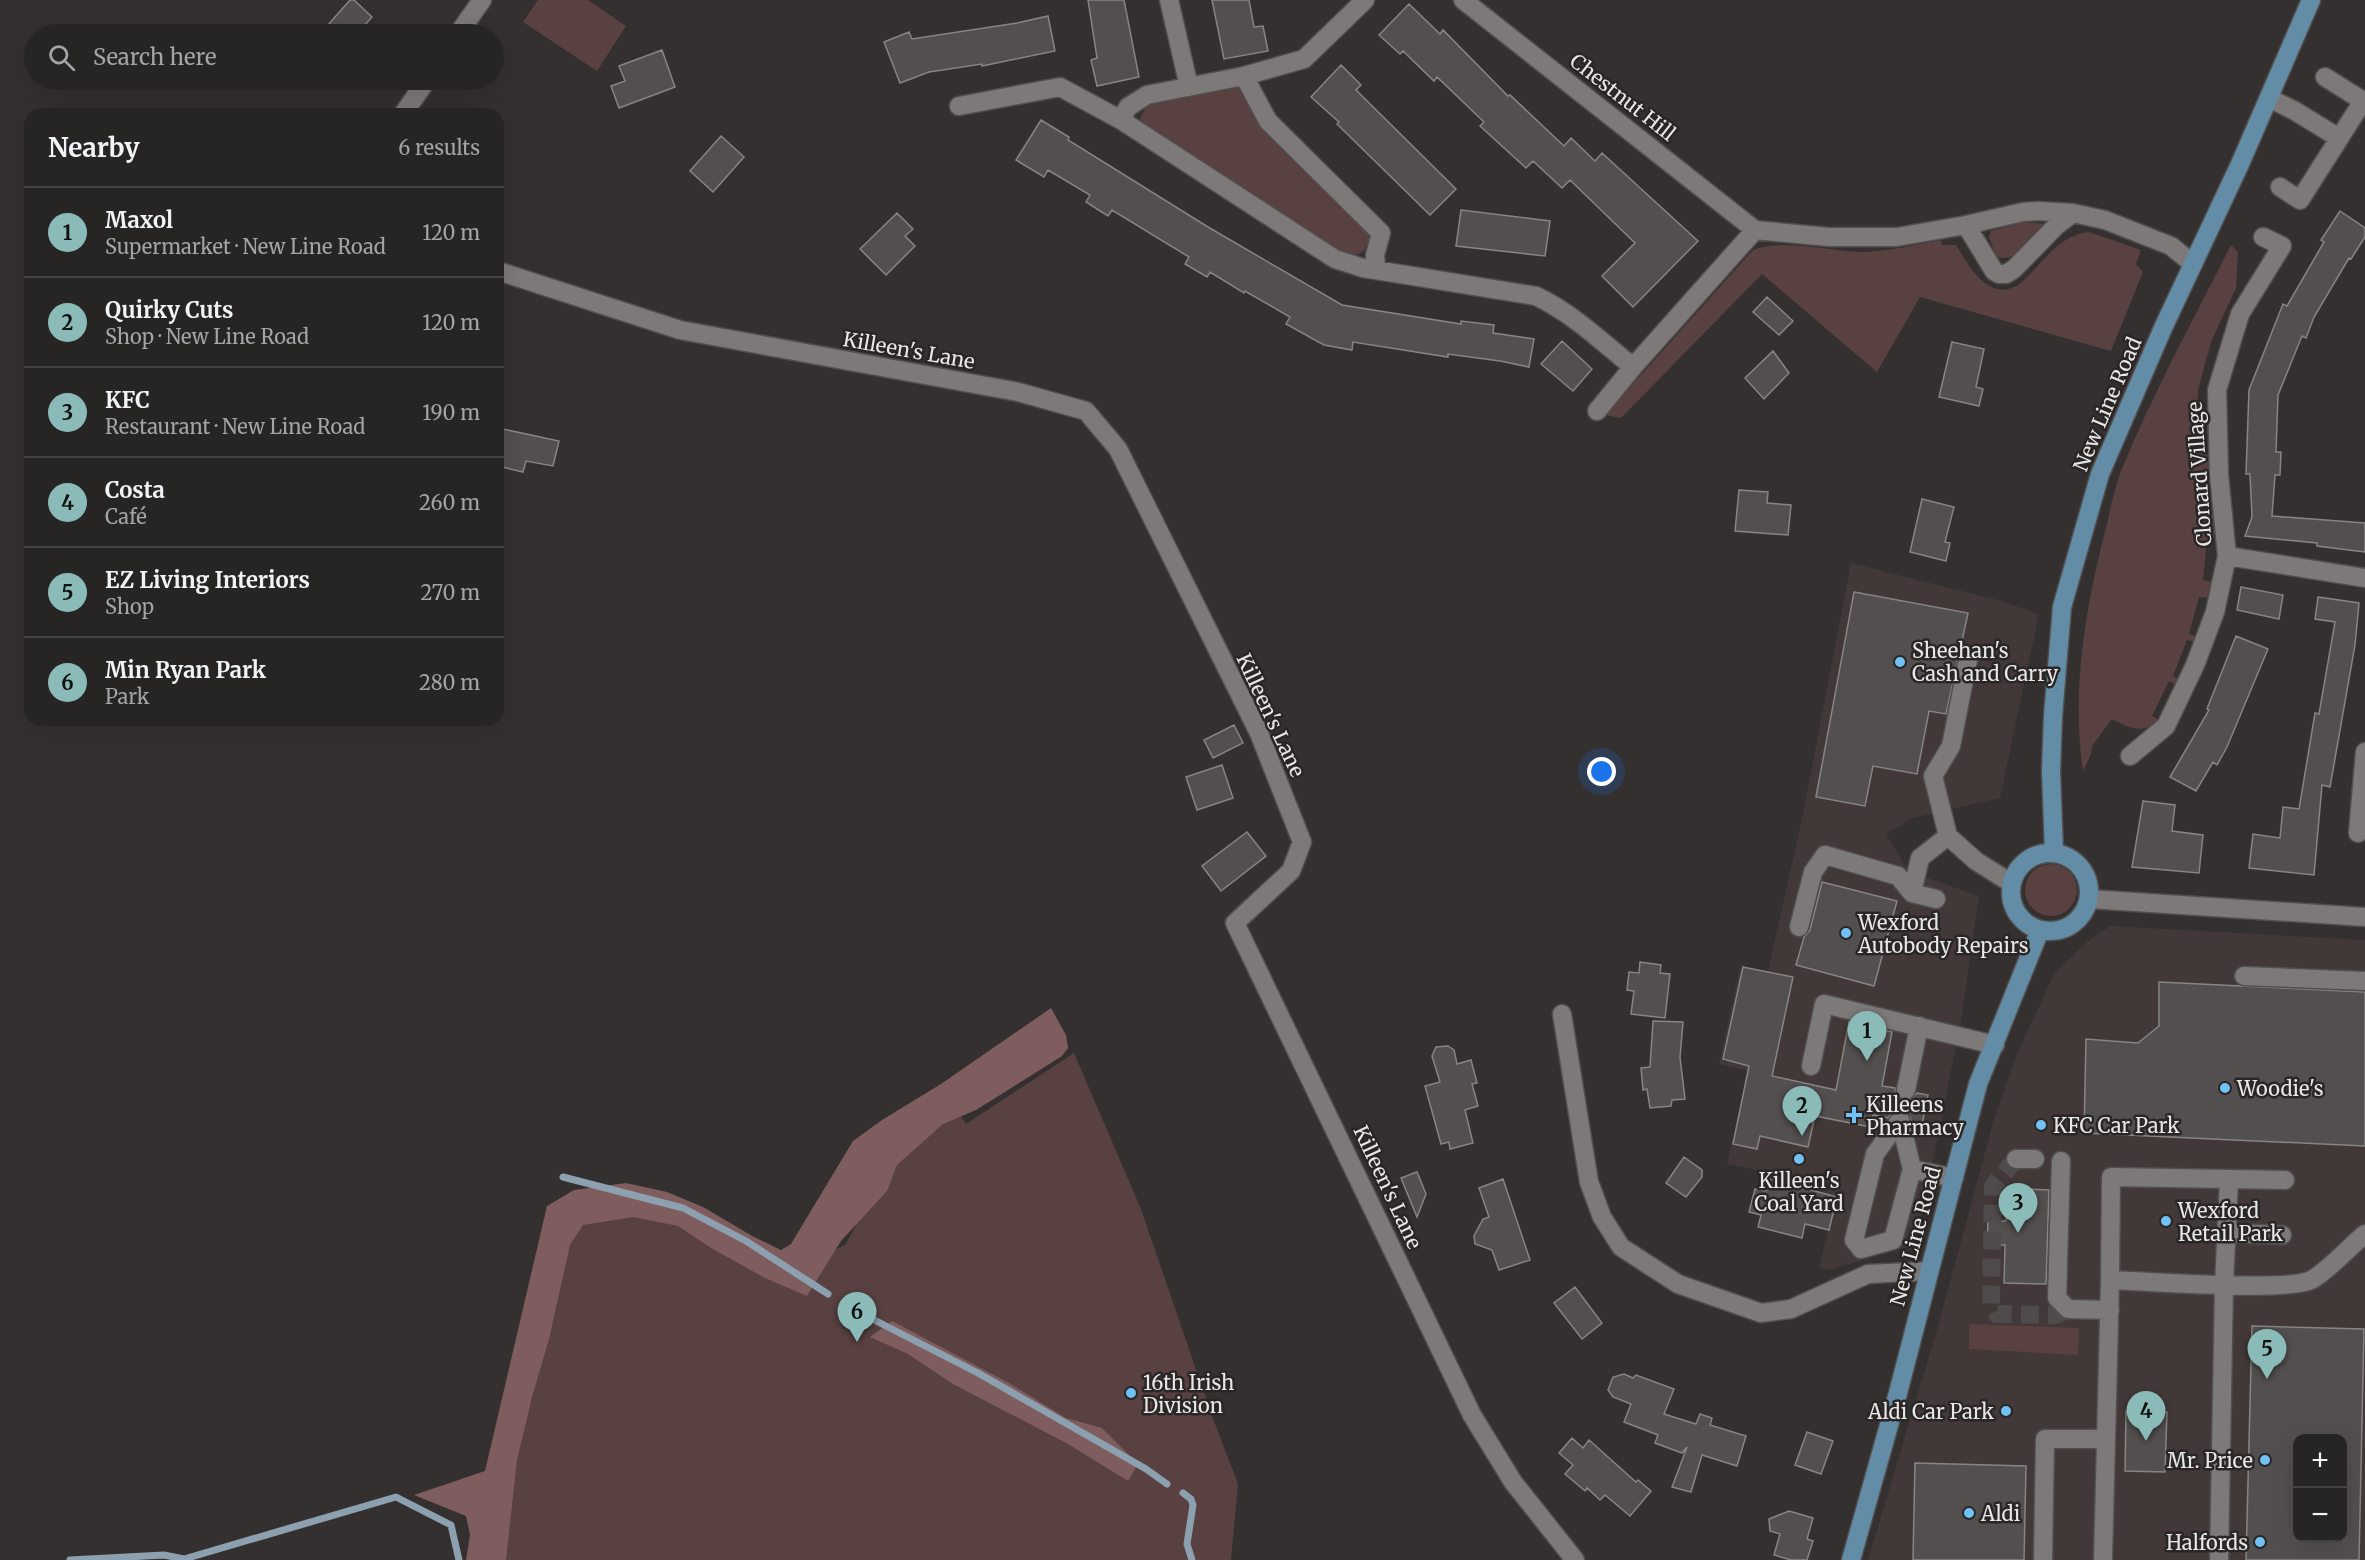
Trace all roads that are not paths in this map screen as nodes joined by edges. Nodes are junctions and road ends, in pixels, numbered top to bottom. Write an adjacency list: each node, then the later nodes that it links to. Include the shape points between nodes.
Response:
1 (482, 0): 6 (street)
2 (1169, 0): 9 (street)
3 (1365, 0): 7 (street, via 1304,59)
4 (1463, 0): 19 (street, Chestnut Hill)
5 (2311, 0): 11 (main road, New Line Road)
6 (465, 24)
7 (1244, 76): 9 (street); 22 (street, via 1268,121 1381,233)
8 (2325, 77): 15 (street, via 2363,101)
9 (1189, 87): 14 (street, via 1147,95 1128,107)
10 (420, 90): 13 (street)
11 (2269, 98): 15 (street); 21 (main road, New Line Road)
12 (959, 106): 14 (street, via 1060,87)
13 (407, 108)
14 (1121, 120): 22 (street, via 1335,259)
15 (2339, 138): 16 (street, via 2300,201)
16 (2280, 187)
17 (2073, 213): 18 (street, via 2023,212); 18 (street, via 2006,274 1994,271); 21 (street, via 2105,220 2164,243)
18 (1965, 225): 19 (street, via 1897,237 1829,237)
19 (1755, 230): 24 (street)
20 (2263, 237): 26 (street, Clonard Village, via 2282,246 2240,314 2217,390 2219,475)
21 (2193, 264): 33 (main road, New Line Road, via 2100,474 2062,607 2051,771)
22 (1376, 269): 24 (street, via 1536,296 1574,318)
23 (504, 273): 63 (street, Killeen's Lane, via 680,330 1018,392 1086,411 1118,449 1259,733 1302,843 1291,871 1235,923 1472,1415 1513,1482)
24 (1633, 367): 25 (street)
25 (1597, 411)
26 (2227, 556): 27 (street, Clonard Village); 30 (street, Clonard Village, via 2215,612 2166,726)
27 (2365, 578)
28 (1969, 655): 32 (street, via 1951,746 1933,776)
29 (2365, 752): 31 (street)
30 (2130, 756)
31 (2358, 833)
32 (1948, 836): 34 (street, via 1976,861); 35 (street, via 1920,858)
33 (2054, 852): 34 (main road, via 2029,858 2019,866); 36 (main road, via 2076,862 2084,872)
34 (2011, 883): 40 (main road, via 2012,903 2018,915)
35 (1912, 892): 37 (street); 39 (street, via 1898,876 1825,855 1813,872)
36 (2089, 898): 38 (street); 40 (main road, via 2077,920 2053,931)
37 (1936, 899)
38 (2365, 917)
39 (1799, 927)
40 (2040, 930): 45 (main road, New Line Road)
41 (2244, 976): 42 (street)
42 (2365, 981)
43 (1562, 1014): 58 (street, via 1589,1182 1602,1217 1621,1247 1678,1284 1761,1313 1791,1310 1868,1274)
44 (1919, 1026): 45 (street); 46 (street, via 1824,1004); 47 (street)
45 (1995, 1045): 52 (main road, New Line Road, via 1978,1084)
46 (1811, 1066)
47 (1905, 1090)
48 (2016, 1159): 49 (street)
49 (2035, 1159)
50 (2061, 1161): 61 (street, via 2057,1298 2068,1309)
51 (1912, 1169): 51 (street, via 1900,1120 1875,1154 1854,1240 1861,1249 1893,1240); 52 (street)
52 (1954, 1178): 58 (main road, New Line Road)
53 (2229, 1179): 54 (street); 55 (street); 59 (street, via 2111,1177)
54 (2285, 1180)
55 (2227, 1233): 57 (street); 60 (street)
56 (2365, 1233): 60 (street, via 2311,1281)
57 (2282, 1234)
58 (1929, 1271): 64 (main road, New Line Road)
59 (2110, 1280): 60 (street); 61 (street)
60 (2224, 1285): 67 (street)
61 (2110, 1310): 62 (street)
62 (2106, 1439): 65 (street, via 2045,1439); 66 (street)
63 (1575, 1560)
64 (1851, 1560)
65 (2043, 1560)
66 (2103, 1560)
67 (2220, 1560)

